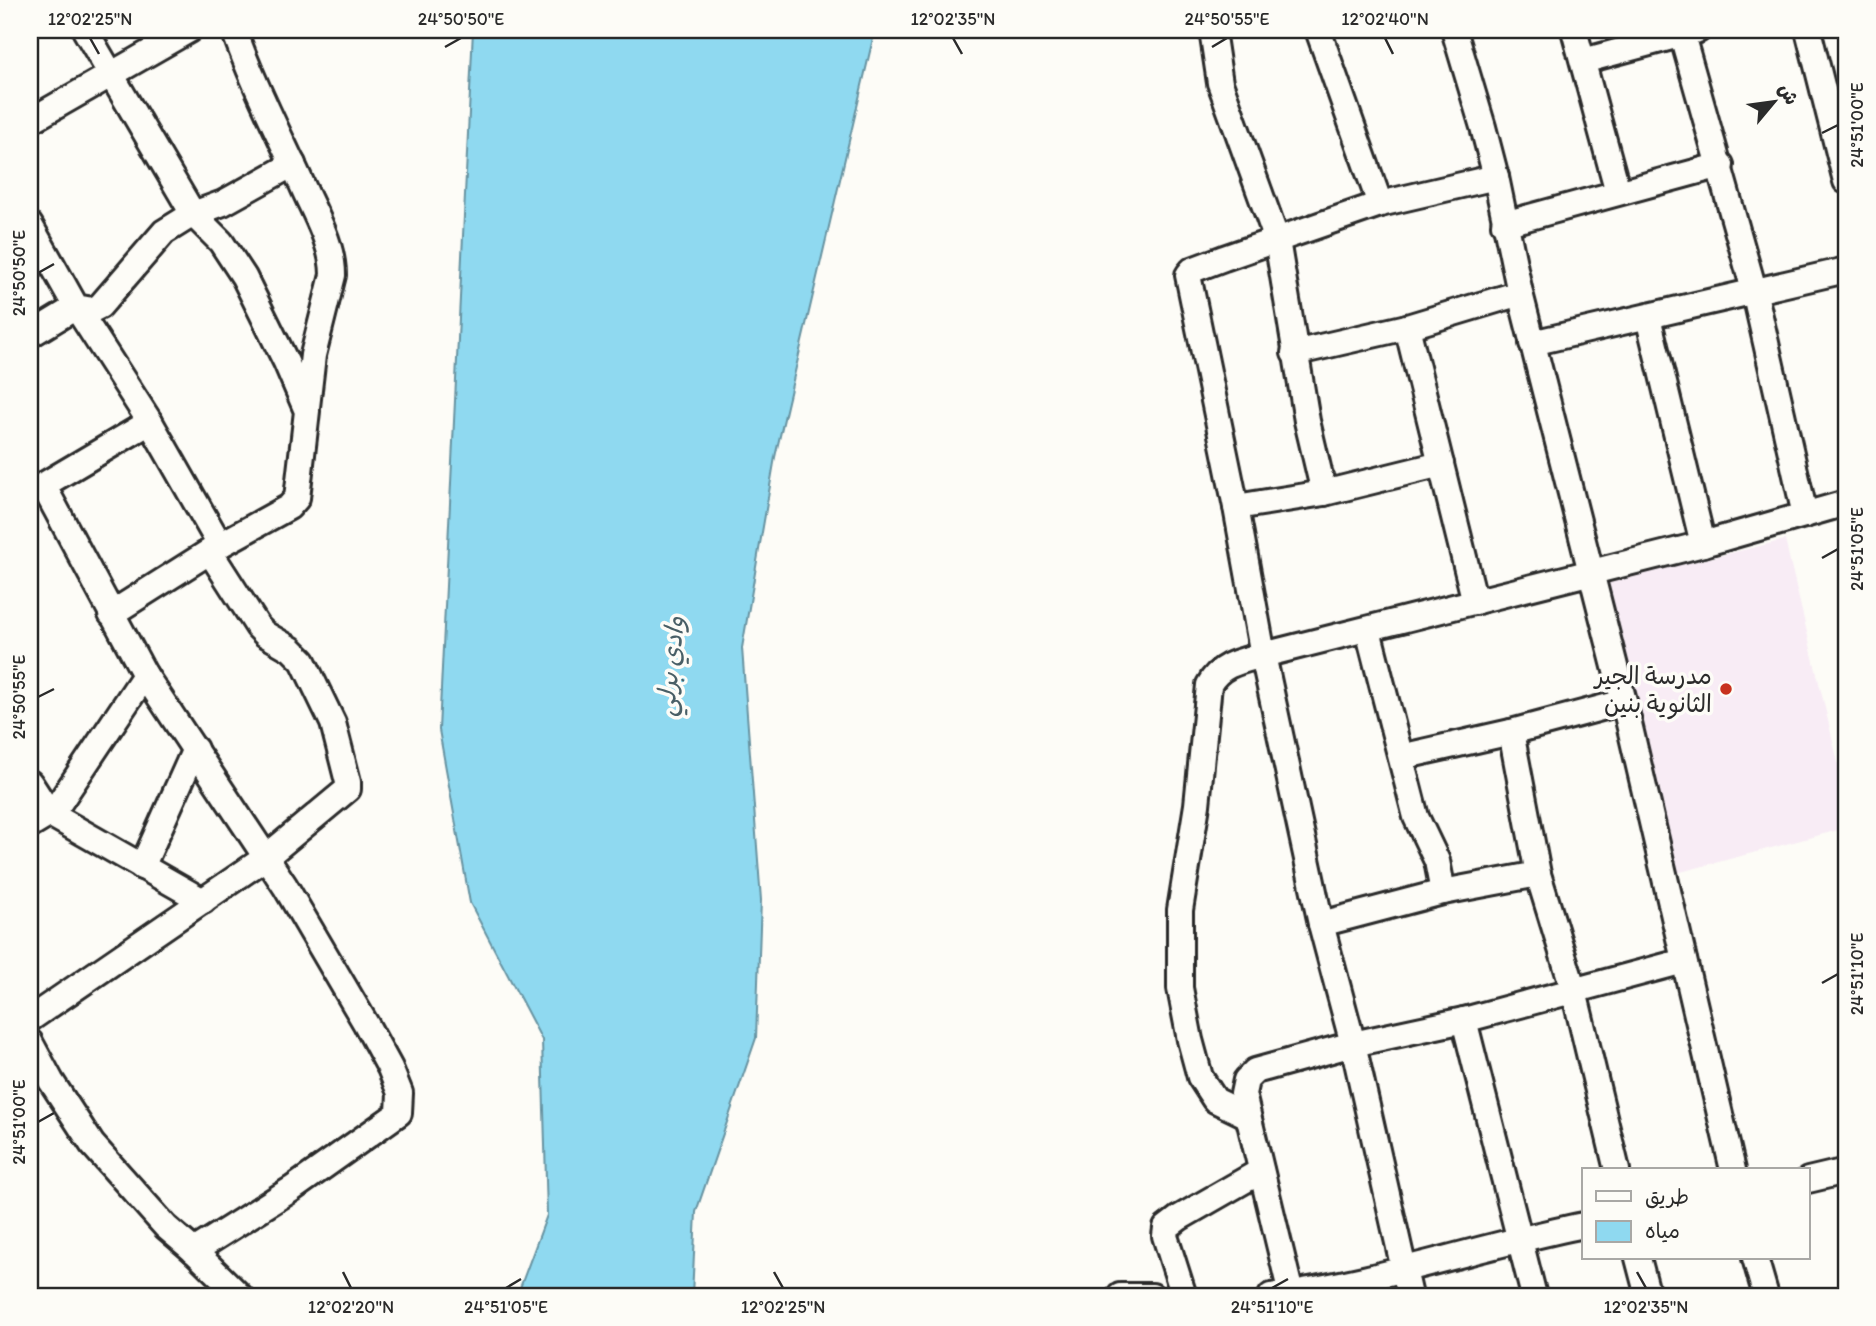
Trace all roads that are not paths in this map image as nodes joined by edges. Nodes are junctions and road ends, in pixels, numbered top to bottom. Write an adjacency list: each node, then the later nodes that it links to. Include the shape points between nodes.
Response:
1 (85, 30): 11 (street)
2 (189, 30): 11 (street)
3 (234, 30): 14 (street)
4 (1212, 30): 23 (street, via 1220,83)
5 (1318, 30): 19 (street)
6 (1454, 30): 16 (street)
7 (1574, 30): 10 (street)
8 (1808, 30): 13 (street)
9 (1690, 32): 10 (street); 15 (street)
10 (1583, 61): 18 (street)
11 (111, 75): 12 (street); 20 (street)
12 (30, 121)
13 (1841, 142): 17 (street)
14 (293, 164): 20 (street, via 223,203); 33 (street, via 333,265 313,355)
15 (1721, 165): 18 (street); 25 (street)
16 (1496, 177): 19 (street); 21 (street)
17 (1846, 181)
18 (1618, 192): 21 (street)
19 (1380, 204): 23 (street)
20 (193, 214): 27 (street, via 164,232 100,306 92,310); 33 (street, via 221,242 244,276)
21 (1504, 224): 26 (street)
22 (30, 225): 27 (street)
23 (1277, 240): 32 (street); 39 (street, via 1188,275)
24 (1846, 270): 25 (street)
25 (1754, 290): 28 (street); 40 (street)
26 (1520, 293): 29 (street); 31 (street)
27 (76, 307): 30 (street); 34 (street)
28 (1648, 317): 31 (street); 41 (street)
29 (1407, 327): 32 (street); 35 (street)
30 (30, 335)
31 (1532, 343): 43 (street)
32 (1294, 353): 37 (street)
33 (307, 411): 42 (street, via 297,498)
34 (150, 422): 36 (street); 42 (street)
35 (1441, 464): 37 (street); 44 (street)
36 (36, 489): 45 (street)
37 (1324, 494): 39 (street)
38 (1846, 503): 40 (street)
39 (1236, 507): 47 (street)
40 (1805, 514): 41 (street)
41 (1703, 544): 43 (street)
42 (215, 549): 45 (street); 55 (street, via 258,627 303,661 333,723 348,782 348,789)
43 (1591, 571): 44 (street); 49 (street)
44 (1475, 602): 46 (street)
45 (111, 614): 48 (street)
46 (1367, 630): 47 (street); 52 (street)
47 (1262, 655): 60 (street); 67 (street, via 1228,665 1216,672 1209,685 1180,910 1180,988 1200,1077 1215,1100)
48 (145, 675): 51 (street); 54 (street, via 73,784)
49 (1624, 702): 50 (street); 61 (street)
50 (1511, 732): 52 (street); 57 (street)
51 (195, 749): 55 (street); 56 (street)
52 (1401, 757): 58 (street, via 1416,817 1437,861)
53 (30, 783): 54 (street)
54 (40, 820): 56 (street)
55 (265, 858): 59 (street); 75 (street, via 390,1068 400,1093 399,1113)
56 (142, 867): 59 (street)
57 (1538, 874): 58 (street); 62 (street)
58 (1443, 892): 60 (street)
59 (203, 901): 63 (street)
60 (1321, 924): 66 (street)
61 (1684, 961): 62 (street); 69 (street)
62 (1574, 990): 64 (street); 68 (street)
63 (30, 1019)
64 (1464, 1020): 66 (street); 74 (street)
65 (30, 1042): 75 (street, via 92,1144 166,1227)
66 (1353, 1044): 67 (street, via 1255,1070 1246,1080 1243,1094); 78 (street)
67 (1246, 1115): 70 (street)
68 (1617, 1168)
69 (1733, 1168)
70 (1261, 1171): 79 (street); 83 (street, via 1166,1228)
71 (1846, 1171): 72 (street)
72 (1810, 1180)
73 (1582, 1224): 74 (street)
74 (1520, 1238): 78 (street); 85 (street)
75 (194, 1251): 80 (street)
76 (1639, 1260): 86 (street)
77 (1756, 1260): 87 (street)
78 (1404, 1270): 79 (street); 84 (street)
79 (1281, 1295)
80 (240, 1296)
81 (1120, 1296): 82 (street)
82 (1152, 1296)
83 (1184, 1296)
84 (1410, 1296)
85 (1534, 1296)
86 (1648, 1296)
87 (1766, 1296)

